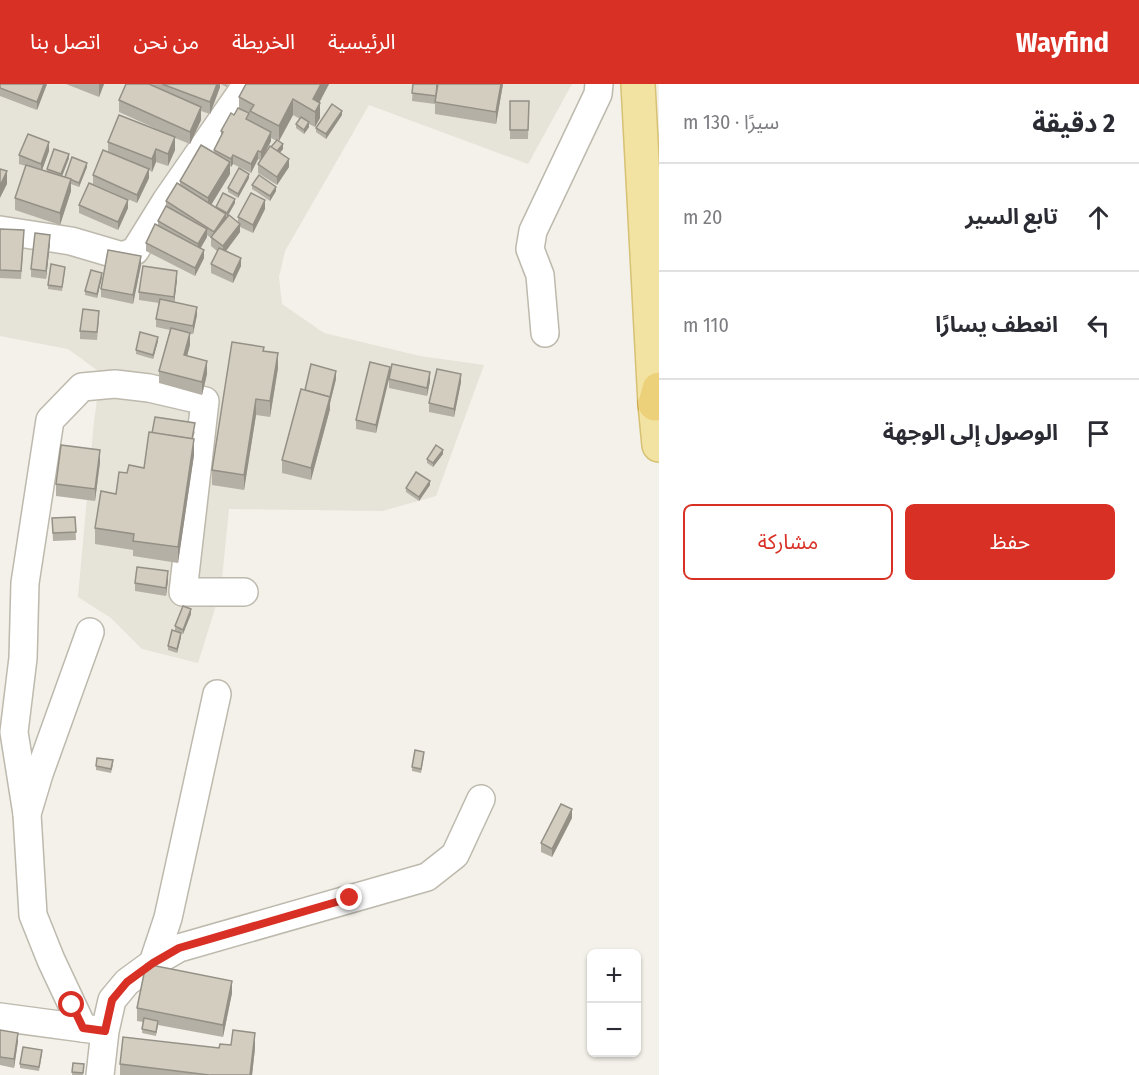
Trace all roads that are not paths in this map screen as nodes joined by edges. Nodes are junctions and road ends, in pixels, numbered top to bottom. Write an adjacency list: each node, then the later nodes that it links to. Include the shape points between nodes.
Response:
1 (247, 84): 4 (street, via 135,251 122,256 70,241)
2 (599, 84): 5 (street, via 598,94 533,231 530,249 540,274)
3 (638, 84): 6 (main road)
4 (0, 230)
5 (545, 333)
6 (657, 397): 7 (main road)
7 (659, 445)
8 (244, 592): 12 (street, via 183,592 205,401 115,384 82,387 50,420 25,583 14,732)
9 (90, 632): 12 (street)
10 (217, 694): 13 (street, via 168,918)
11 (481, 799): 13 (street, via 455,855 427,876 179,948)
12 (27, 814): 15 (street, via 33,915 51,960)
13 (153, 963): 15 (street, via 127,982)
14 (0, 1017): 15 (street)
15 (94, 1029): 16 (street)
16 (100, 1075)

